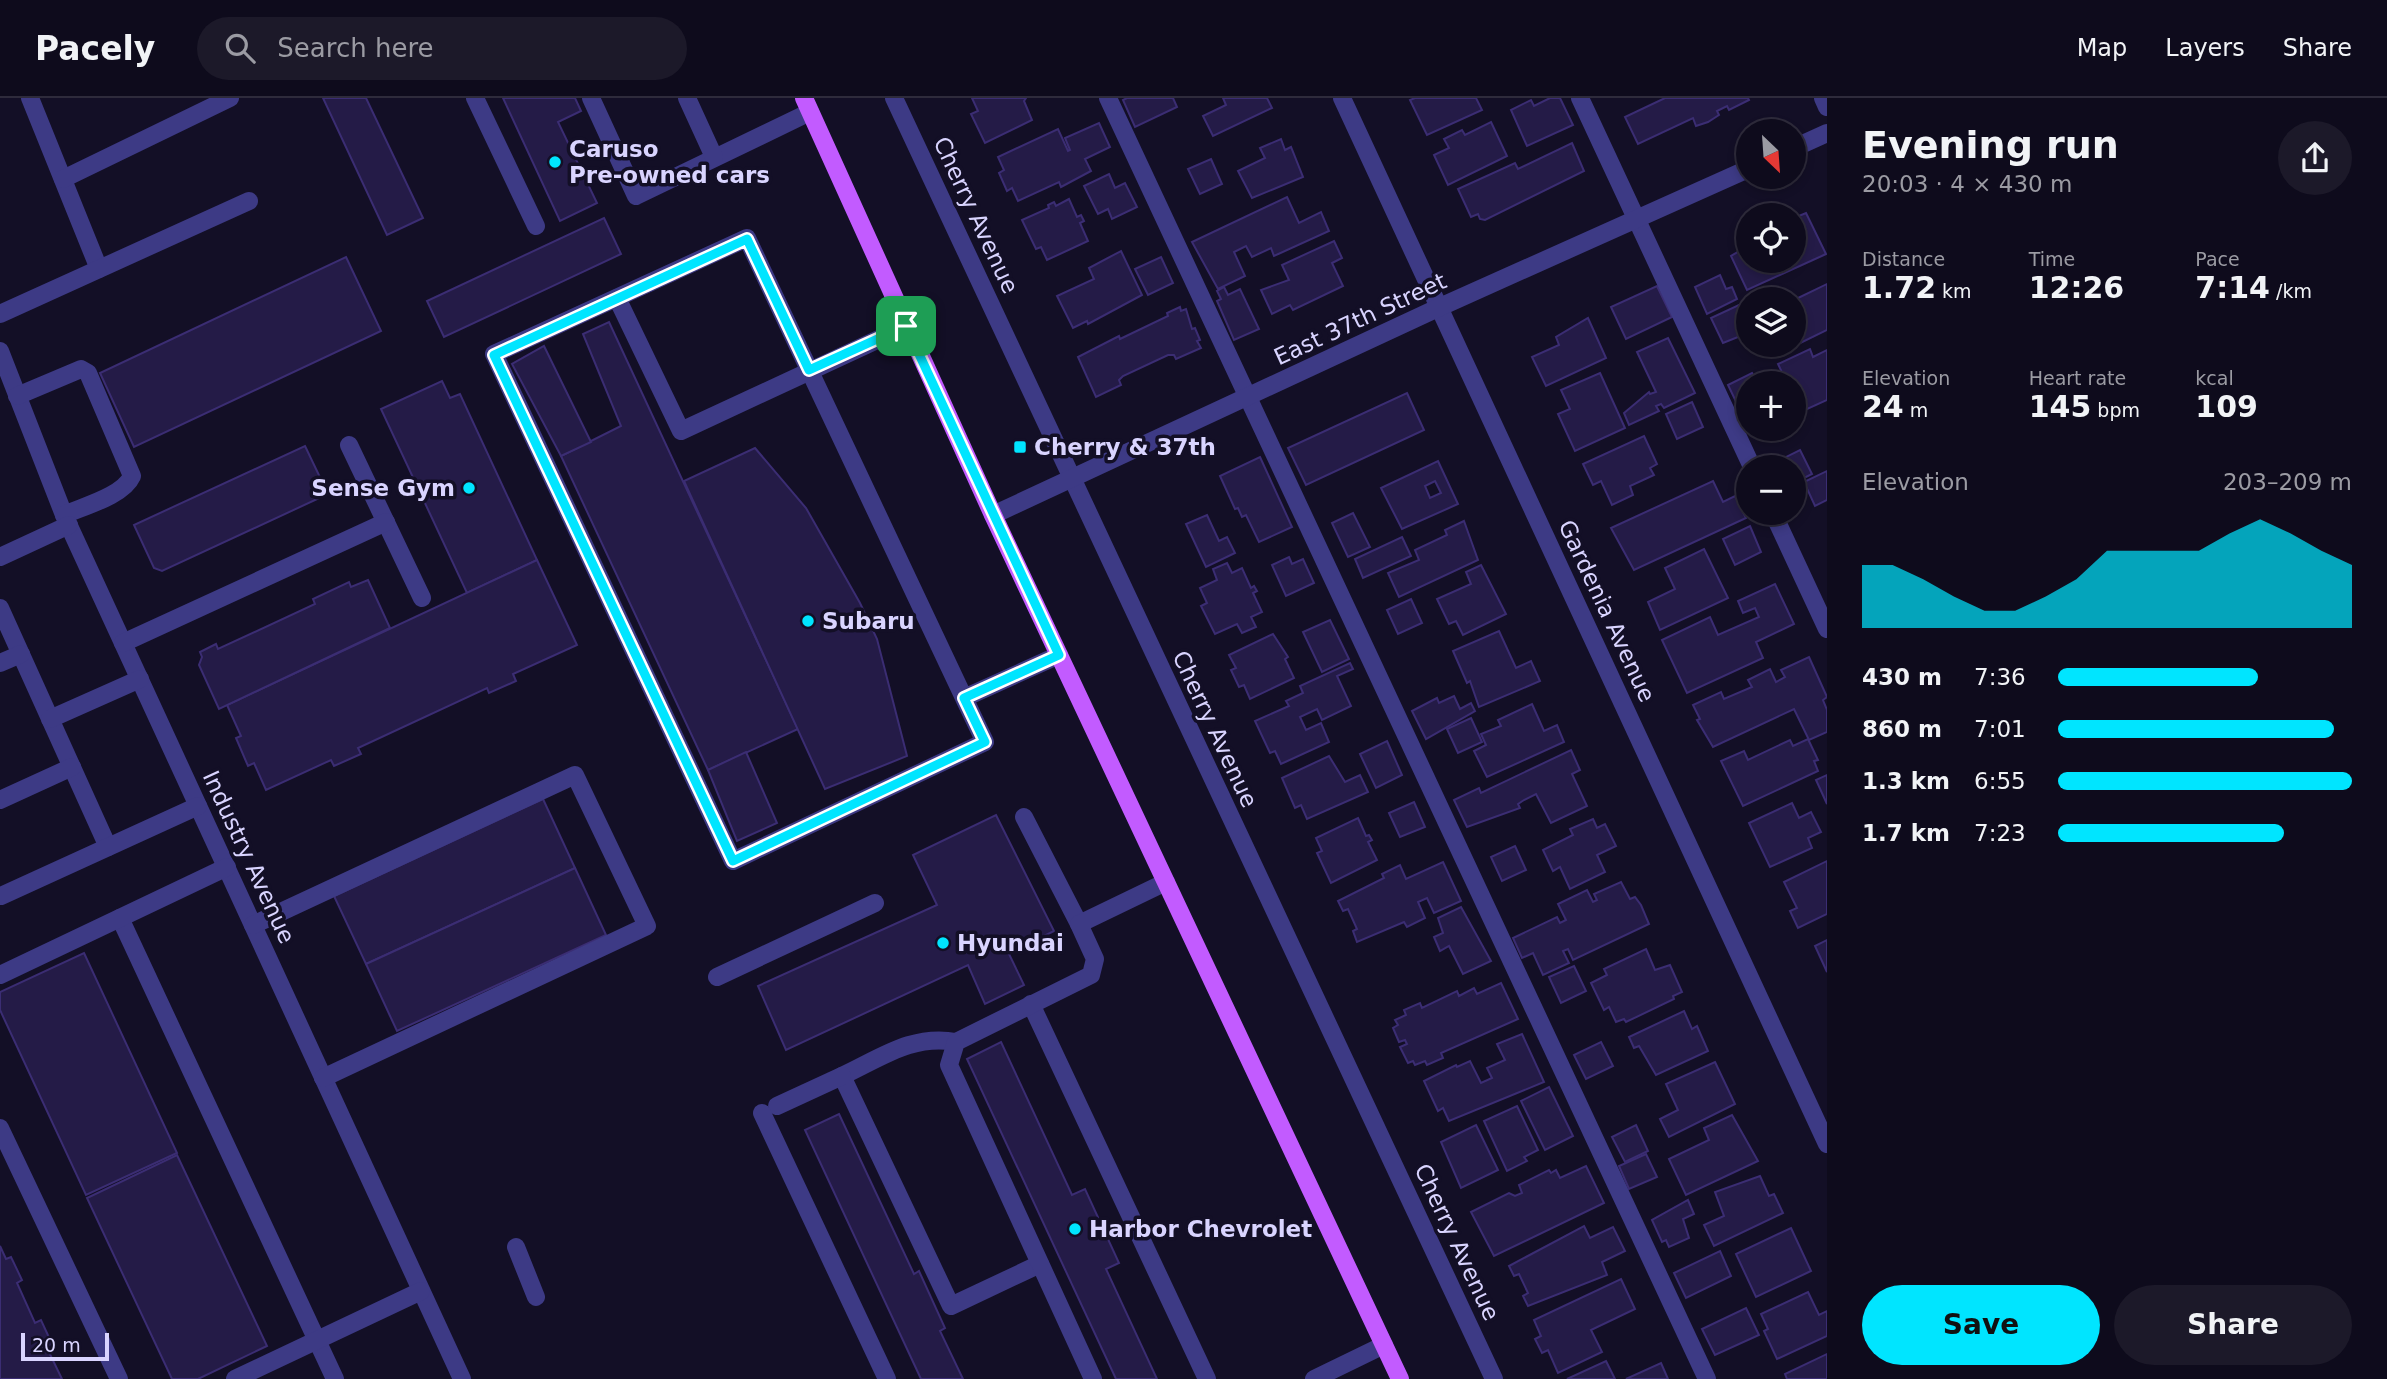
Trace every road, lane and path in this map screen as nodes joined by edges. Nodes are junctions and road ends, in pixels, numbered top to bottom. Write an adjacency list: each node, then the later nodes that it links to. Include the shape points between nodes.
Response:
1 (30, 98): 17 (street)
2 (230, 98): 17 (street)
3 (475, 98): 20 (street)
4 (591, 98): 15 (street, via 636,196)
5 (687, 98): 15 (street)
6 (894, 98): 32 (street, Cherry Avenue)
7 (1108, 98): 29 (street)
8 (1342, 98): 23 (street, Gardenia Avenue)
9 (1580, 98): 19 (street)
10 (1823, 98): 12 (street)
11 (807, 105): 15 (street); 25 (main road)
12 (1827, 107)
13 (1827, 133): 14 (street)
14 (1806, 143)
15 (714, 158)
16 (1736, 174): 19 (street, East 37th Street)
17 (62, 178): 21 (street)
18 (249, 201): 21 (street)
19 (1636, 219): 23 (street, East 37th Street); 31 (street)
20 (536, 226)
21 (99, 269): 24 (street)
22 (617, 298): 27 (street, via 747,239); 27 (street, via 681,431); 46 (street, via 494,355 733,861 985,742)
23 (1440, 307): 29 (street, East 37th Street); 67 (street, Gardenia Avenue)
24 (0, 314)
25 (906, 326): 27 (street); 33 (main road)
26 (0, 351): 28 (street, Industry Avenue)
27 (809, 370): 46 (street)
28 (17, 396): 34 (street, Industry Avenue); 34 (street, via 81,369 88,373 132,476 129,483)
29 (1249, 398): 32 (street, East 37th Street); 84 (street)
30 (349, 445): 35 (street)
31 (1746, 455)
32 (1071, 479): 33 (street, East 37th Street); 83 (street, Cherry Avenue)
33 (993, 515): 43 (main road)
34 (67, 520): 37 (street); 41 (street, Industry Avenue)
35 (386, 522): 38 (street); 41 (street)
36 (1779, 525): 40 (street)
37 (0, 557)
38 (422, 598)
39 (0, 608): 42 (street)
40 (1827, 629)
41 (123, 643): 45 (street, Industry Avenue)
42 (21, 654): 44 (street); 47 (street)
43 (1059, 655): 46 (street); 54 (main road)
44 (0, 663)
45 (140, 679): 47 (street); 50 (street, Industry Avenue)
46 (964, 698)
47 (50, 719): 48 (street)
48 (72, 767): 49 (street); 52 (street)
49 (0, 800)
50 (198, 806): 52 (street); 53 (street, Industry Avenue)
51 (1024, 817): 58 (street)
52 (108, 847): 55 (street)
53 (227, 867): 57 (street); 59 (street, Industry Avenue)
54 (1166, 882): 58 (street); 73 (main road)
55 (1, 895)
56 (875, 903): 61 (street)
57 (120, 918): 60 (street); 72 (street)
58 (1079, 924): 62 (street, via 1095,959 1091,975)
59 (253, 925): 65 (street, Industry Avenue); 65 (street, via 575,775 647,926)
60 (0, 975)
61 (717, 977)
62 (1031, 1004): 63 (street); 80 (street)
63 (956, 1042): 64 (street, via 932,1038 915,1042); 69 (street, via 949,1065)
64 (842, 1076): 69 (street, via 951,1306); 78 (street, via 770,1110)
65 (323, 1078): 70 (street, Industry Avenue)
66 (0, 1128): 74 (street)
67 (1827, 1144)
68 (516, 1247): 71 (street)
69 (1040, 1264): 79 (street)
70 (421, 1291): 72 (street); 77 (street, Industry Avenue)
71 (536, 1297)
72 (317, 1340): 75 (street); 76 (street)
73 (1384, 1345): 81 (street); 82 (main road)
74 (119, 1379)
75 (235, 1379)
76 (335, 1379)
77 (462, 1379)
78 (887, 1379)
79 (1093, 1379)
80 (1207, 1379)
81 (1314, 1379)
82 (1400, 1379)
83 (1494, 1379)
84 (1707, 1379)

